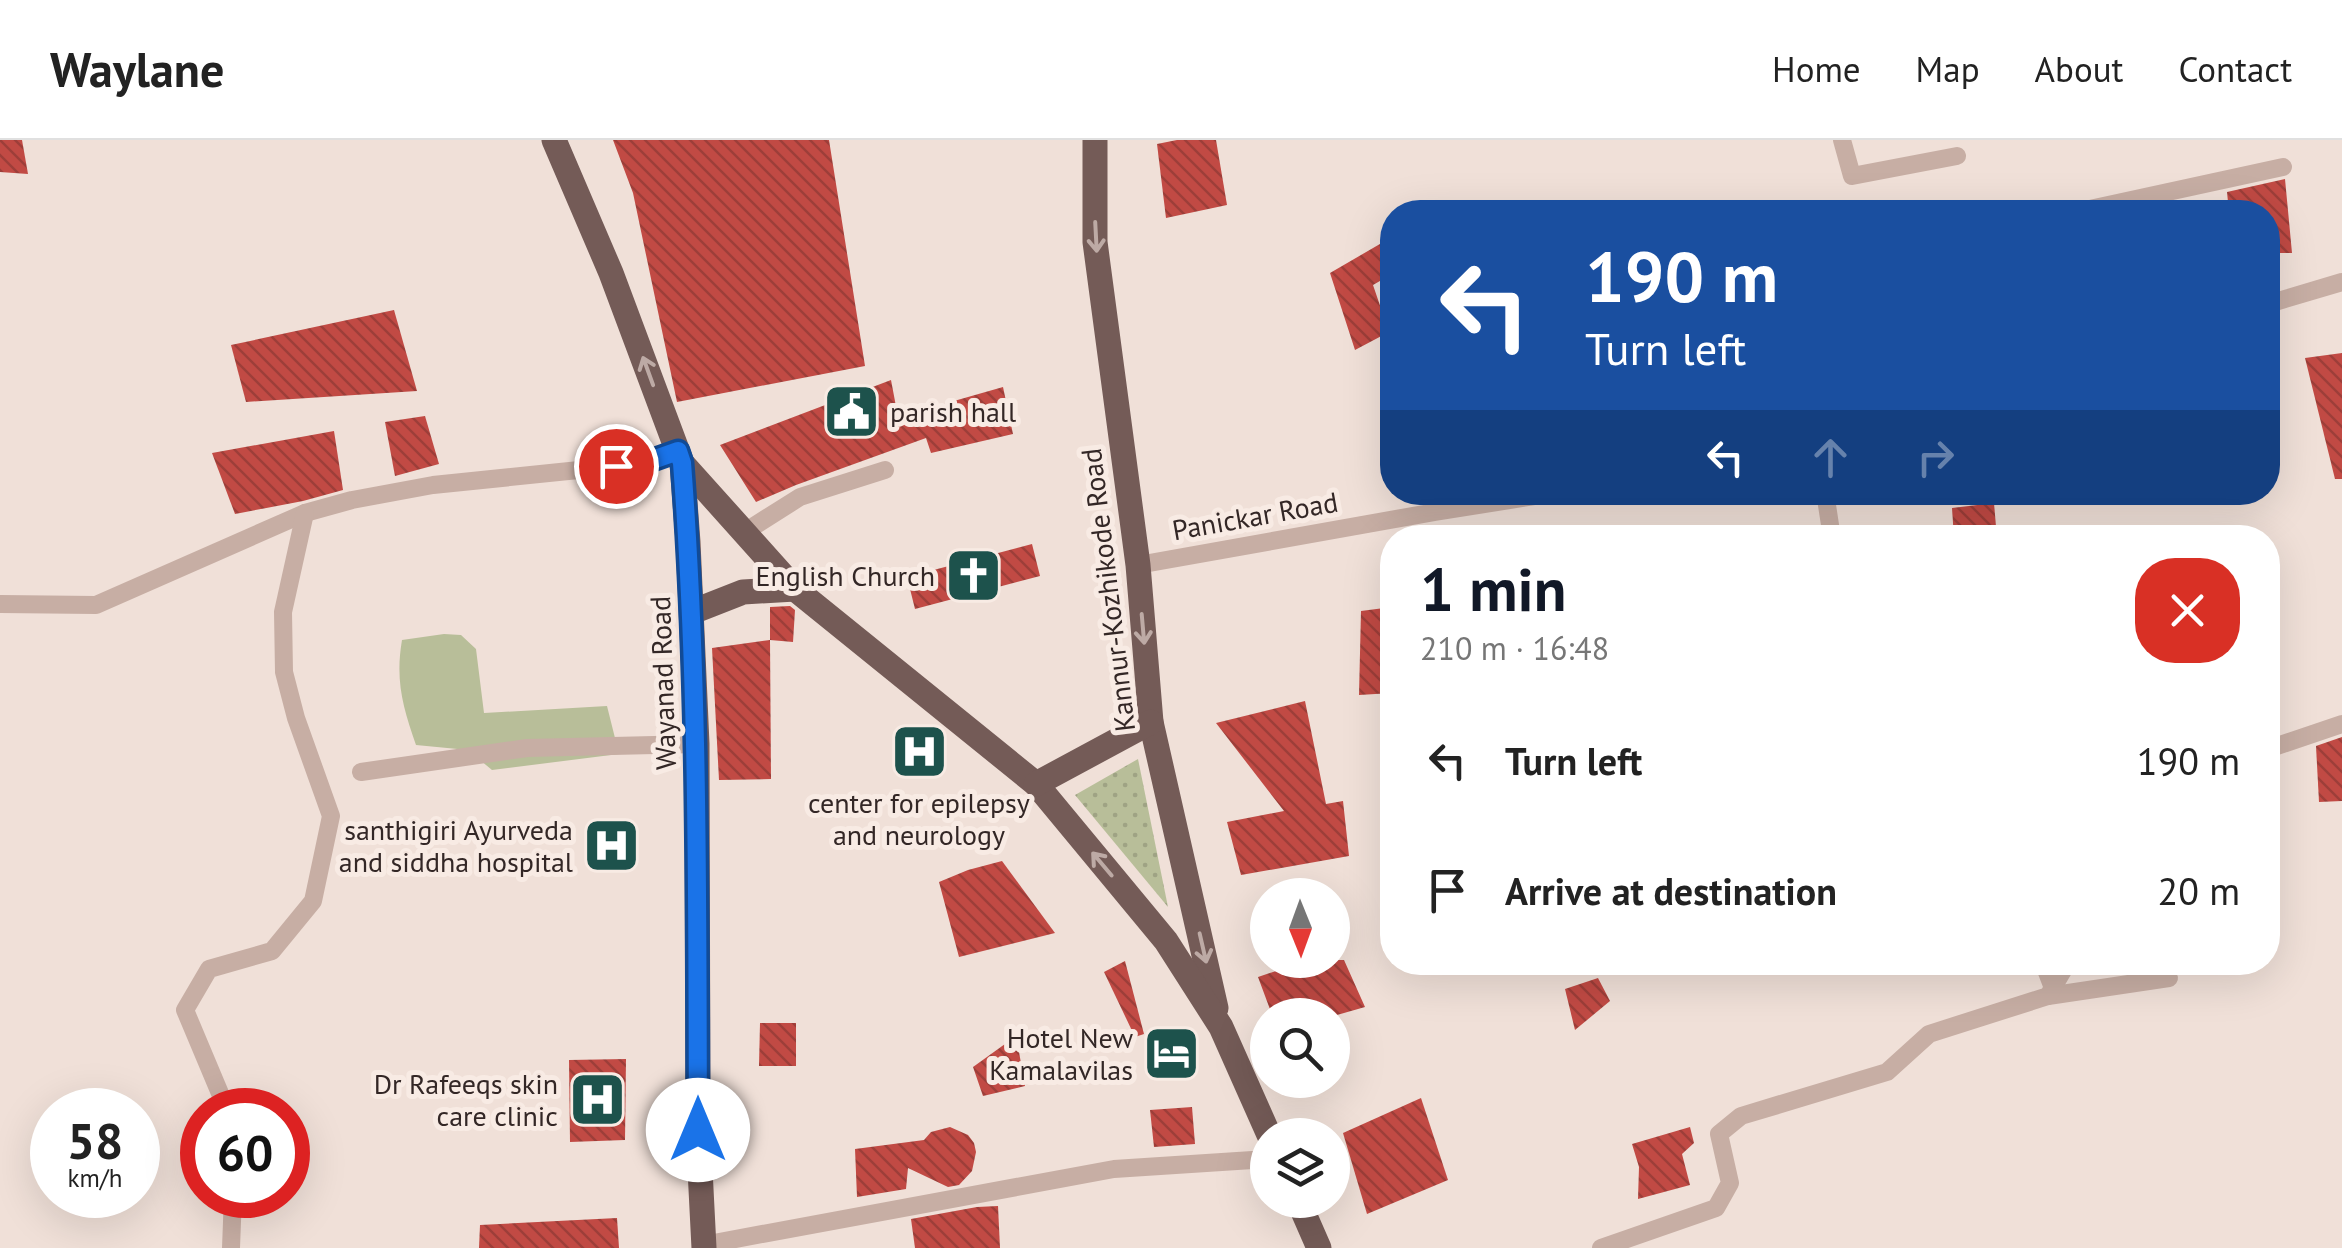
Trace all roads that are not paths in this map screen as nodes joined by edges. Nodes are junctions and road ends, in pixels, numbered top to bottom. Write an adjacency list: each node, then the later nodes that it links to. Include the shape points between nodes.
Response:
1 (554, 140): 9 (main road, Wayanad Road, one-way to 1)
2 (1096, 140): 14 (main road, Kannur-Kozhikode Road, one-way to 14, via 1095,242)
3 (1842, 140): 4 (street, via 1852,176)
4 (1957, 156)
5 (2283, 168): 6 (street)
6 (2132, 200)
7 (2342, 282): 8 (street)
8 (2280, 300)
9 (680, 457): 12 (street, via 433,485); 13 (main road); 17 (main road, Wayanad Road)
10 (885, 470): 13 (street, via 800,497)
11 (1479, 505): 14 (street, Panickar Road)
12 (306, 513): 16 (street, via 96,605); 29 (street, via 283,612 284,672 330,816 312,901 272,951 209,969 185,1010)
13 (743, 532): 15 (main road)
14 (1138, 565): 18 (main road, Kannur-Kozhikode Road, one-way to 18)
15 (795, 589): 17 (main road, via 744,592); 23 (main road)
16 (0, 604)
17 (692, 612): 20 (main road, Wayanad Road)
18 (1151, 722): 23 (main road); 28 (main road, Kannur-Kozhikode Road, one-way to 28)
19 (2342, 724): 21 (street)
20 (697, 744): 22 (street, via 527,748); 34 (main road, Wayanad Road)
21 (2280, 745)
22 (360, 772)
23 (1036, 784): 28 (main road, one-way to 23, via 1166,941)
24 (2046, 975): 27 (street)
25 (2061, 975): 27 (street)
26 (2169, 978): 27 (street)
27 (2051, 992): 37 (street, via 1929,1034 1887,1072 1741,1116 1718,1134 1730,1184 1716,1208)
28 (1221, 1027): 30 (main road)
29 (217, 1088)
30 (1261, 1118)
31 (1250, 1159): 34 (street, via 1114,1169)
32 (233, 1218): 35 (street)
33 (1306, 1218): 36 (main road)
34 (704, 1246)
35 (231, 1248)
36 (1319, 1248)
37 (1602, 1248)

